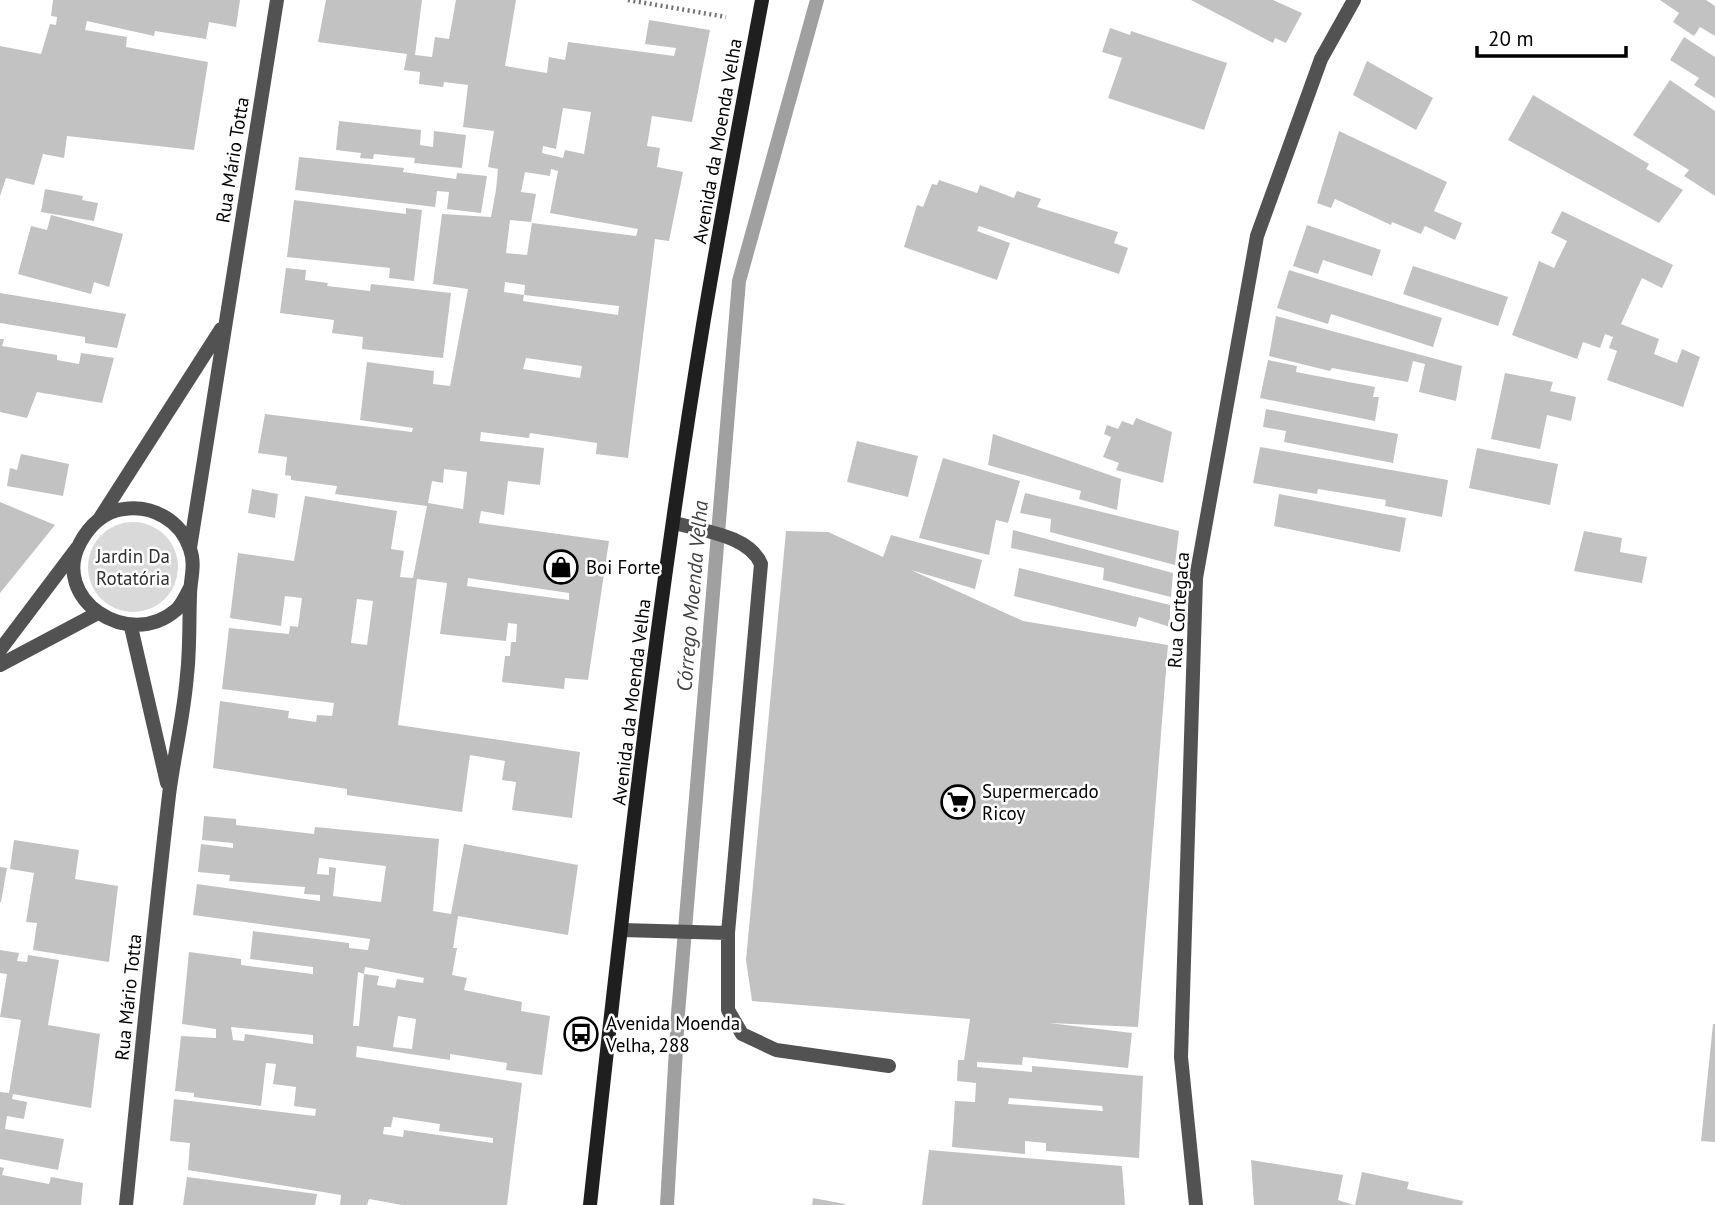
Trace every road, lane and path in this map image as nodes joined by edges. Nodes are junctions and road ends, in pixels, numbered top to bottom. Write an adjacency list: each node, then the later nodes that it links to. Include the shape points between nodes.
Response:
1 (277, 0): 6 (street, Rua Mário Totta)
2 (628, 0): 5 (path)
3 (762, 0): 5 (street, Avenida da Moenda Velha)
4 (1354, 0): 22 (street, Rua Cortegaca, via 1321,59 1257,236 1196,578 1181,1057)
5 (758, 22): 8 (street, Avenida da Moenda Velha, via 703,326)
6 (224, 325): 7 (street, Rua Mário Totta); 10 (street, Rua Mário Totta)
7 (100, 518): 9 (street); 10 (street, via 121,509 142,508 163,515 180,529)
8 (675, 523): 17 (street, Avenida da Moenda Velha); 18 (street, via 744,544 756,552 761,564)
9 (78, 547): 12 (street, via 74,570 81,595); 14 (street)
10 (190, 549): 11 (street, via 194,568)
11 (190, 589): 13 (street, via 177,610 156,623); 16 (street, Rua Mário Totta, via 187,675)
12 (96, 614): 13 (street); 15 (street)
13 (131, 627): 16 (street, Rua Mário Totta)
14 (0, 650)
15 (0, 665)
16 (169, 794): 20 (street, Rua Mário Totta)
17 (622, 930): 18 (street); 21 (street, Avenida da Moenda Velha)
18 (728, 933): 19 (street, via 728,1010 742,1034 776,1050)
19 (889, 1066)
20 (126, 1205)
21 (590, 1205)
22 (1196, 1205)

